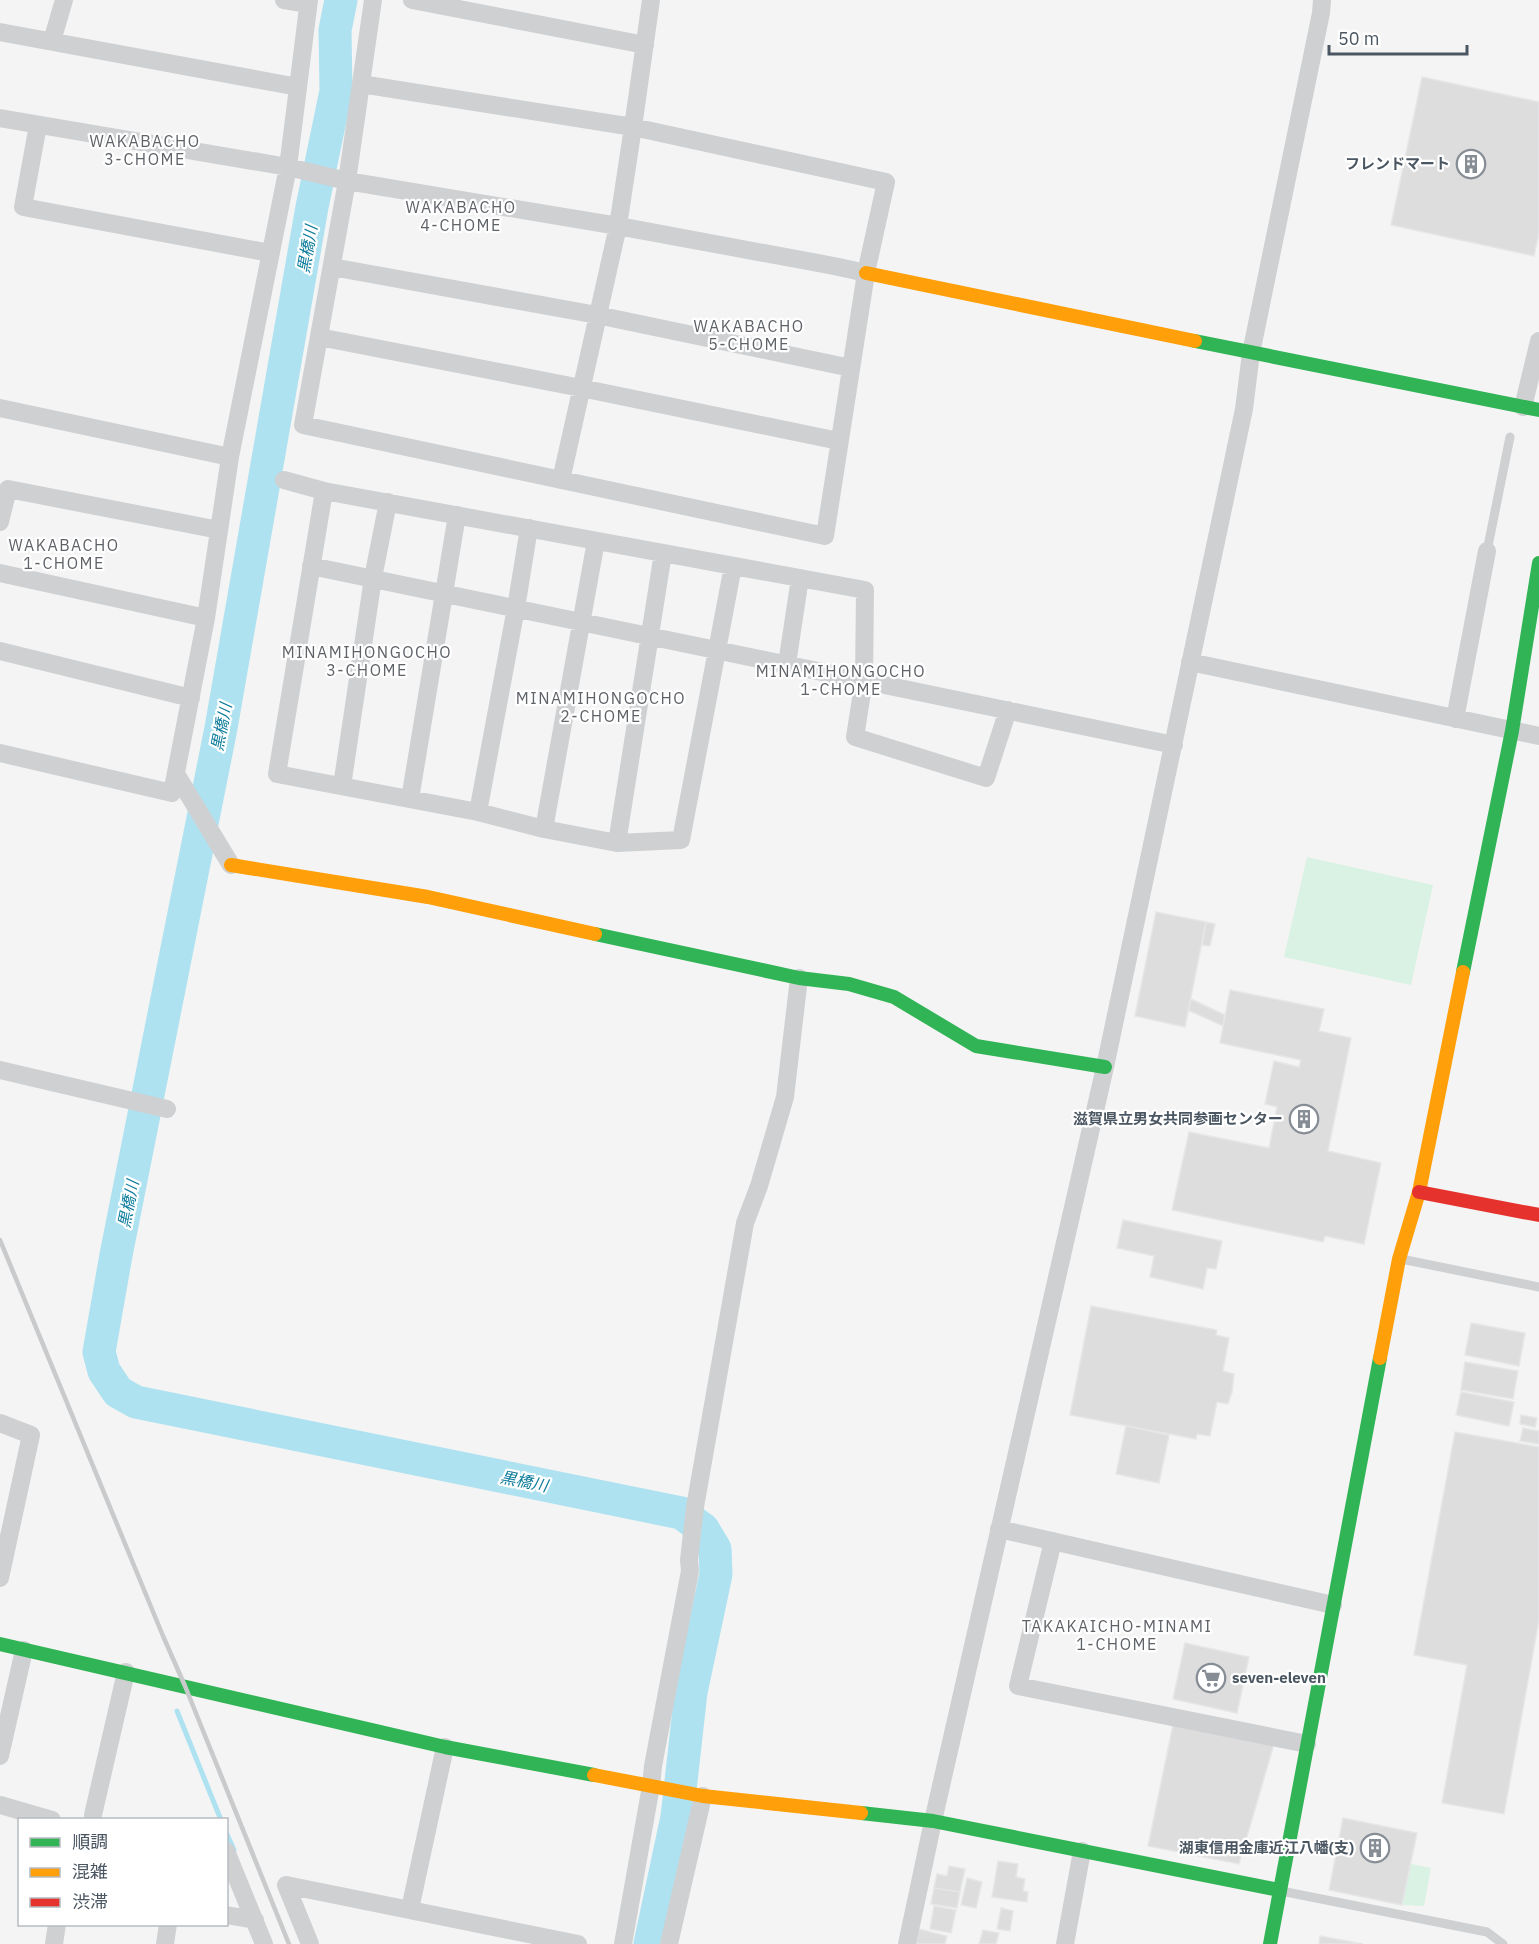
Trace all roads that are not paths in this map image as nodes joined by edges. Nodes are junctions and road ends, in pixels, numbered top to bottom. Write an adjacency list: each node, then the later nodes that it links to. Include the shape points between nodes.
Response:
1 (64, 0): 9 (street)
2 (284, 0): 7 (street)
3 (373, 0): 11 (street)
4 (411, 0): 10 (street)
5 (651, 0): 10 (street)
6 (1322, 0): 25 (street)
7 (308, 2): 12 (street)
8 (0, 32): 9 (street)
9 (52, 41): 12 (street)
10 (645, 45): 15 (street)
11 (361, 84): 15 (street); 17 (street)
12 (298, 87): 16 (street)
13 (0, 118): 14 (street)
14 (38, 125): 16 (street); 19 (street, via 23,207)
15 (633, 128): 18 (street); 21 (street, via 885,182)
16 (288, 166): 17 (street); 19 (street)
17 (347, 181): 18 (street); 20 (street)
18 (618, 226): 21 (street); 22 (street)
19 (270, 253): 32 (street)
20 (332, 267): 22 (street); 23 (street)
21 (866, 273): 25 (street); 26 (street)
22 (597, 315): 26 (street); 27 (street)
23 (319, 337): 27 (street); 34 (street, via 303,425)
24 (1539, 340): 29 (street)
25 (1251, 353): 29 (street); 57 (street, via 1244,409)
26 (851, 368): 31 (street)
27 (581, 388): 31 (street); 34 (street)
28 (0, 408): 32 (street)
29 (1531, 408)
30 (1510, 437): 42 (lane)
31 (839, 441): 34 (street, via 825,536)
32 (230, 457): 40 (street)
33 (284, 480): 35 (street)
34 (561, 480)
35 (324, 491): 36 (street); 45 (street)
36 (388, 502): 37 (street); 48 (street)
37 (457, 515): 39 (street); 50 (street)
38 (0, 522): 40 (street, via 8,489)
39 (529, 528): 41 (street); 51 (street)
40 (219, 530): 52 (street)
41 (596, 541): 43 (street); 53 (street)
42 (1487, 551): 62 (street)
43 (663, 553): 46 (street); 54 (street)
44 (1539, 563): 63 (street)
45 (311, 566): 48 (street); 68 (street, via 277,774)
46 (733, 566): 49 (street); 55 (street)
47 (0, 573): 52 (street)
48 (373, 578): 50 (street); 68 (street)
49 (800, 578): 58 (street); 59 (street, via 865,590)
50 (445, 593): 51 (street); 69 (street)
51 (516, 608): 53 (street); 70 (street)
52 (206, 618): 60 (street)
53 (581, 622): 54 (street); 71 (street)
54 (650, 636): 55 (street); 72 (street)
55 (716, 650): 58 (street); 72 (street, via 681,840)
56 (0, 651): 60 (street)
57 (1190, 662): 62 (street); 65 (street)
58 (788, 664): 59 (street)
59 (864, 680): 61 (street); 61 (street, via 855,738 986,778)
60 (190, 698): 67 (street)
61 (1008, 710): 65 (street)
62 (1455, 719): 63 (street)
63 (1512, 731): 64 (street); 78 (street)
64 (1539, 736)
65 (1174, 745): 75 (street)
66 (0, 753): 67 (street, via 172,793)
67 (176, 774): 73 (street)
68 (342, 786): 69 (street)
69 (410, 799): 70 (street)
70 (478, 812): 71 (street)
71 (544, 830): 72 (street)
72 (617, 843)
73 (231, 865): 74 (street, via 428,897)
74 (799, 978): 75 (street, via 849,984 894,997 976,1046); 93 (street, via 785,1098 745,1222 695,1507 690,1571)
75 (1105, 1067): 83 (street)
76 (0, 1070): 77 (street)
77 (167, 1109)
78 (1419, 1192): 79 (street); 80 (street)
79 (1539, 1215)
80 (1399, 1259): 81 (lane); 86 (street)
81 (1539, 1287)
82 (0, 1423): 85 (street, via 31,1435)
83 (999, 1529): 84 (street); 98 (street)
84 (1053, 1541): 86 (street); 90 (street, via 1018,1686)
85 (0, 1578)
86 (1333, 1605): 90 (street)
87 (0, 1644): 88 (street)
88 (24, 1650): 89 (street); 92 (street)
89 (126, 1672): 91 (street); 97 (street)
90 (1307, 1744): 101 (street)
91 (445, 1747): 93 (street); 102 (street)
92 (0, 1756)
93 (651, 1786): 94 (street); 112 (street)
94 (703, 1796): 98 (street); 113 (street)
95 (0, 1805): 96 (street)
96 (45, 1818)
97 (95, 1818)
98 (933, 1821): 99 (street); 114 (street)
99 (1082, 1851): 101 (street); 115 (street)
100 (228, 1856): 104 (street)
101 (1279, 1890): 116 (street); 117 (lane, via 1487,1932)
102 (410, 1910): 110 (street, via 286,1885); 111 (street)
103 (228, 1915): 104 (street)
104 (255, 1920): 109 (street)
105 (57, 1926): 107 (street)
106 (168, 1926): 108 (street)
107 (54, 1944)
108 (165, 1944)
109 (264, 1944)
110 (310, 1944)
111 (578, 1944)
112 (623, 1944)
113 (669, 1944)
114 (907, 1944)
115 (1065, 1944)
116 (1270, 1944)
117 (1503, 1944)

